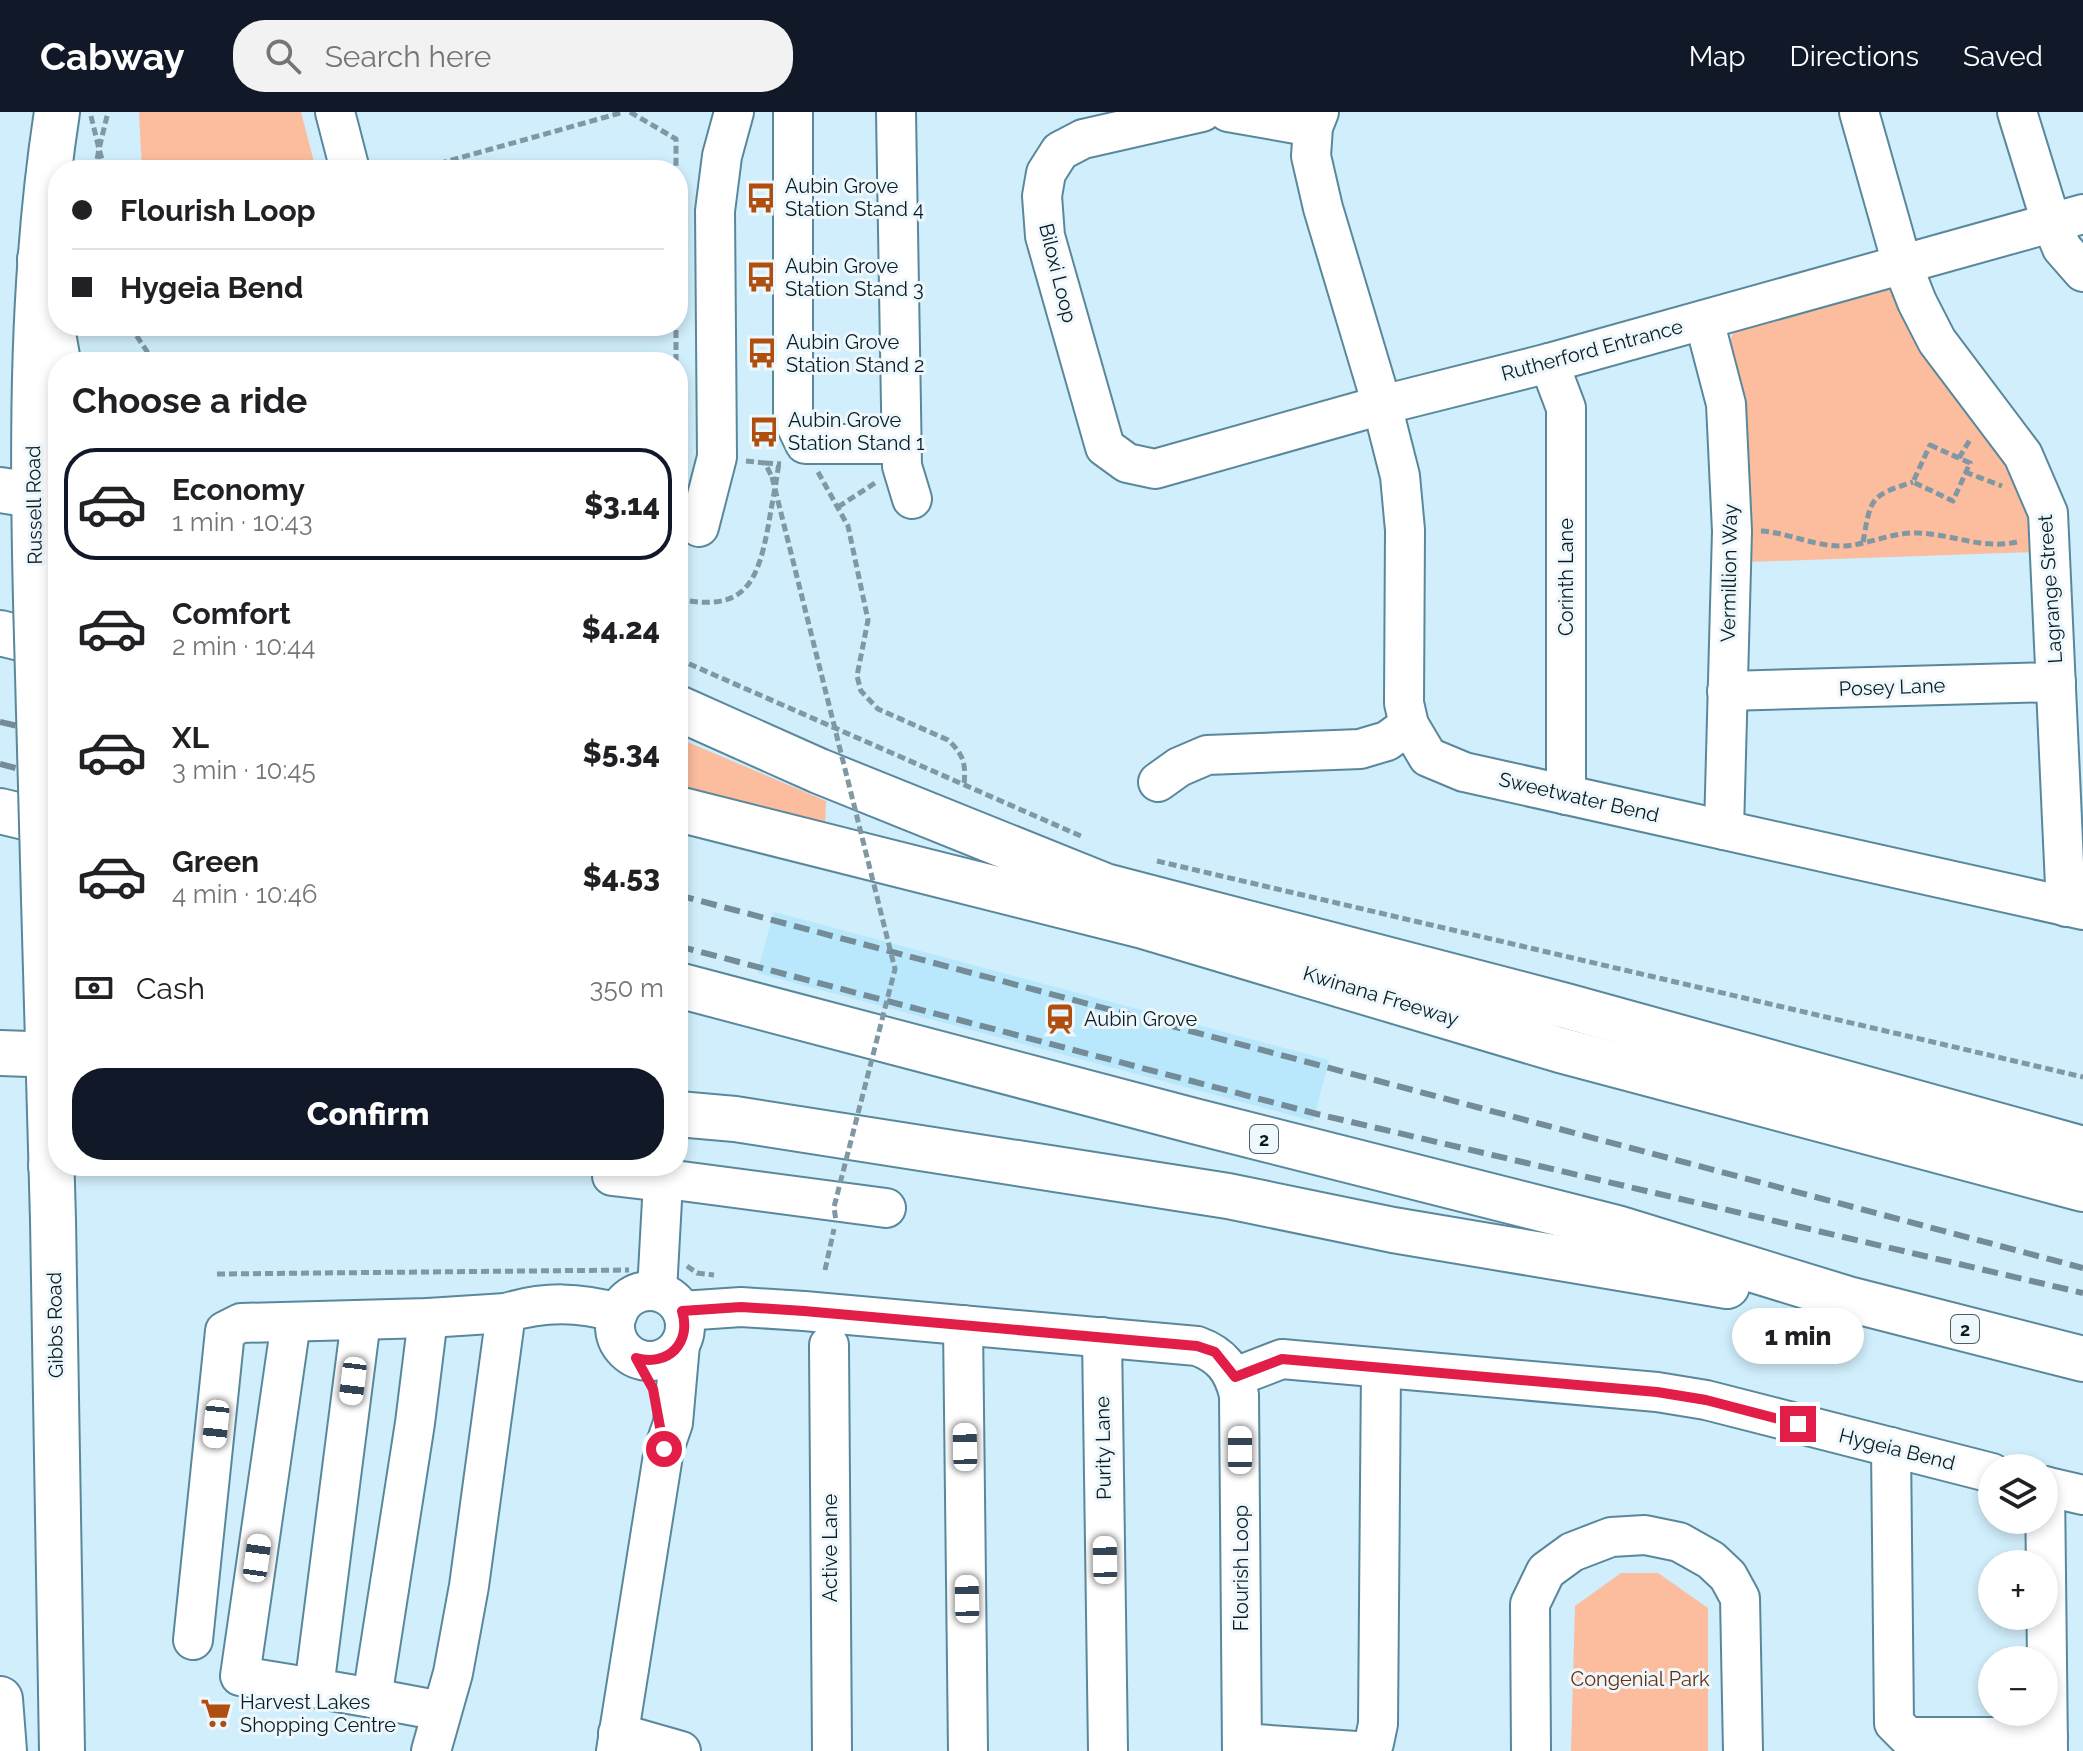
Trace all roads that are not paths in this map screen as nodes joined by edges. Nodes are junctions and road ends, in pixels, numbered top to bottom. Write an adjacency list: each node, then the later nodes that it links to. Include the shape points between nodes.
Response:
1 (57, 112): 13 (main road, Russell Road)
2 (335, 112): 14 (street)
3 (712, 112): 12 (street)
4 (734, 112): 12 (street)
5 (793, 112): 6 (street, via 793,419 805,444 905,470)
6 (896, 112)
7 (1202, 112): 24 (street, Biloxi Loop, via 1083,139 1060,151 1046,173 1045,236)
8 (1228, 112): 11 (street)
9 (1859, 112): 18 (street, Lagrange Street)
10 (2017, 112): 16 (street)
11 (1316, 119): 23 (street, Sweetwater Bend, via 1311,156 1323,208)
12 (722, 156): 26 (street, via 715,211 717,457)
13 (49, 160)
14 (347, 160)
15 (48, 173): 17 (main road, Russell Road)
16 (2067, 218): 18 (street, Rutherford Entrance); 19 (street, via 2062,248)
17 (40, 259): 20 (main road); 25 (main road, Russell Road)
18 (1902, 264): 21 (street, Rutherford Entrance); 27 (street, Lagrange Street, via 1937,341 2023,455 2048,513)
19 (2083, 272)
20 (48, 305)
21 (1704, 320): 22 (street, Rutherford Entrance); 31 (street, Vermillion Way, via 1726,404 1732,531)
22 (1549, 363): 23 (street, Rutherford Entrance); 35 (street, Corinth Lane, via 1566,408)
23 (1382, 405): 24 (street, Rutherford Entrance, via 1155,469 1127,463); 33 (street, Sweetwater Bend, via 1400,476 1405,530 1404,703)
24 (1105, 447)
25 (30, 494): 40 (main road, Russell Road, bridge)
26 (699, 527)
27 (2066, 534): 30 (street, Lagrange Street)
28 (0, 633): 29 (main road)
29 (48, 645)
30 (2056, 682): 31 (street, Posey Lane); 41 (street, Lagrange Street)
31 (1727, 691): 39 (street, Vermillion Way)
32 (688, 712): 47 (main road, via 1105,886)
33 (1409, 725): 34 (street, via 1387,741 1360,749 1207,755); 35 (street, Sweetwater Bend, via 1428,757 1464,772)
34 (1158, 782)
35 (1566, 795): 39 (street, Sweetwater Bend)
36 (0, 811): 38 (main road)
37 (688, 812): 51 (main road, Kwinana Freeway, via 1143,926 1560,1050)
38 (48, 823)
39 (1724, 830): 41 (street, Sweetwater Bend)
40 (44, 899): 42 (main road, Gibbs Road)
41 (2074, 908)
42 (48, 968)
43 (688, 988): 53 (main road, 2, via 1617,1228)
44 (0, 1053): 45 (main road)
45 (48, 1054)
46 (688, 1115): 53 (main road, 2, via 1213,1193 1393,1230 1802,1299)
47 (2083, 1149)
48 (55, 1176): 82 (main road, Gibbs Road)
49 (612, 1176): 50 (street)
50 (663, 1182): 52 (street); 54 (street)
51 (2083, 1189)
52 (886, 1208)
53 (1848, 1299): 64 (main road, 2)
54 (663, 1304): 56 (street, via 638,1293); 60 (street); 63 (street, via 665,1358); 68 (street, via 673,1423)
55 (506, 1313): 56 (street, via 555,1303); 57 (street); 77 (street, via 469,1586)
56 (618, 1313): 63 (street, via 620,1344)
57 (428, 1318): 58 (street); 75 (street)
58 (361, 1320): 59 (street); 74 (street)
59 (291, 1322): 73 (street, via 241,1323 225,1331); 74 (street, via 240,1676)
60 (963, 1325): 61 (street); 86 (street)
61 (1102, 1337): 66 (street, via 1197,1346 1215,1352); 87 (street, Purity Lane)
62 (829, 1345): 85 (street, Active Lane)
63 (636, 1358): 68 (street, via 653,1389)
64 (2083, 1359)
65 (1381, 1368): 66 (street, Hygeia Bend, via 1282,1359); 67 (street, Hygeia Bend, via 1657,1392); 89 (street, via 1378,1724 1374,1743)
66 (1235, 1377): 80 (street, Flourish Loop, via 1240,1419)
67 (1891, 1447): 69 (street, Hygeia Bend); 79 (street, via 1894,1723 1908,1737)
68 (664, 1449): 78 (street)
69 (1978, 1469)
70 (2058, 1489): 71 (street)
71 (2083, 1495)
72 (2046, 1534): 79 (street)
73 (193, 1640)
74 (314, 1688): 75 (street)
75 (372, 1698): 77 (street)
76 (0, 1699): 81 (main road)
77 (441, 1711): 83 (street)
78 (617, 1742): 84 (street)
79 (2048, 1744)
80 (1242, 1747): 88 (street)
81 (4, 1751)
82 (62, 1751)
83 (431, 1751)
84 (681, 1751)
85 (832, 1751)
86 (968, 1751)
87 (1108, 1751)
88 (1356, 1751)
89 (1364, 1751)
90 (1531, 1751): 91 (street, via 1530,1604 1546,1571 1572,1552 1611,1537 1645,1535 1679,1542 1711,1560 1740,1598)
91 (1743, 1751)

